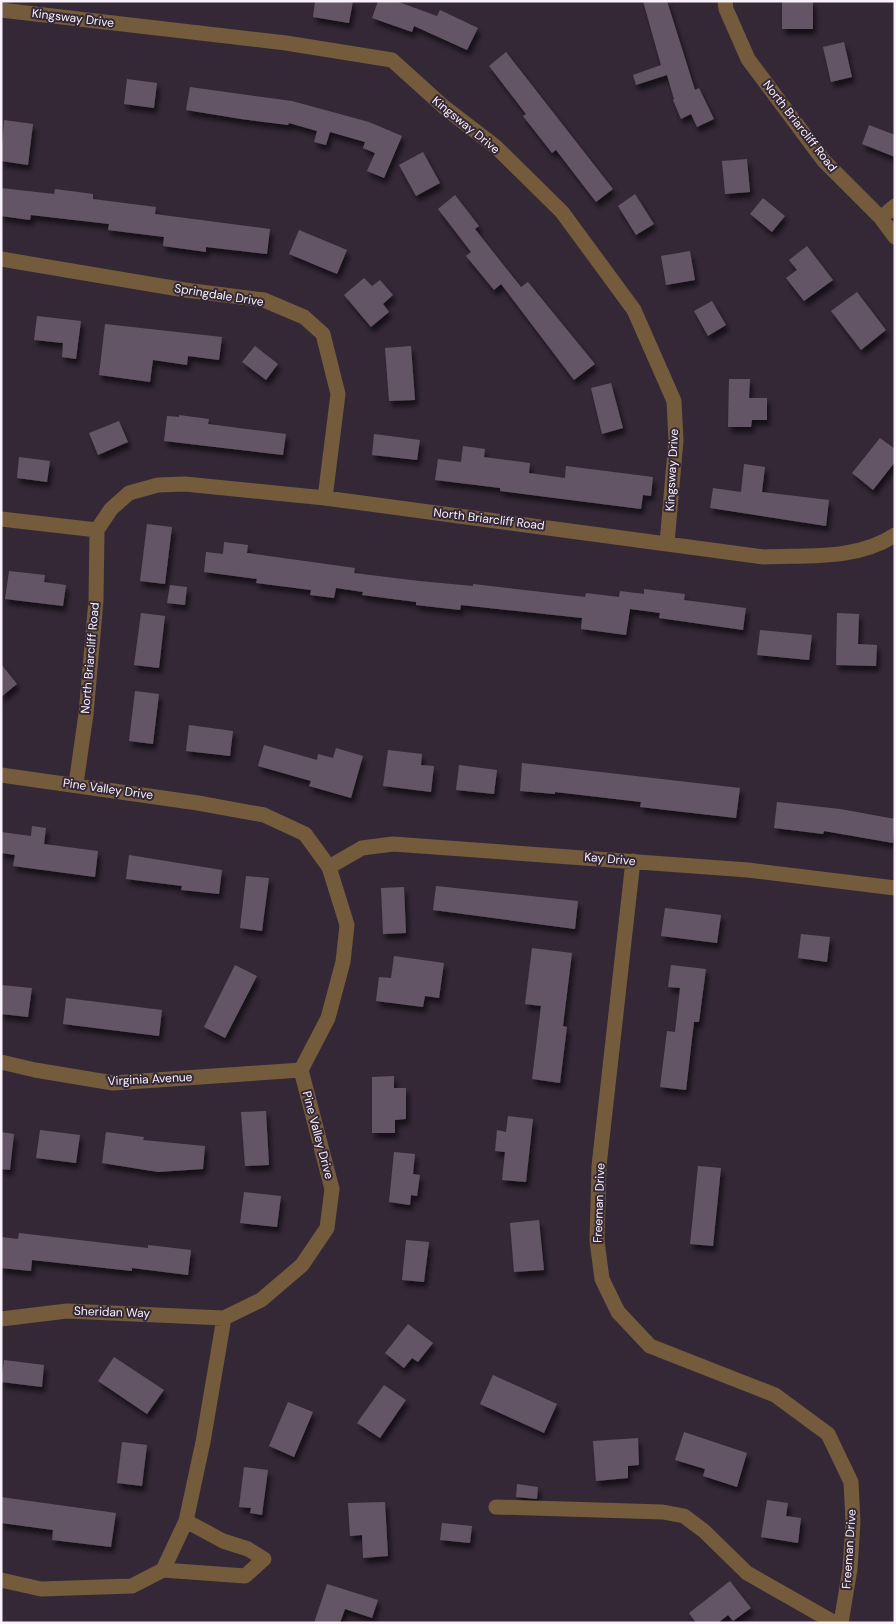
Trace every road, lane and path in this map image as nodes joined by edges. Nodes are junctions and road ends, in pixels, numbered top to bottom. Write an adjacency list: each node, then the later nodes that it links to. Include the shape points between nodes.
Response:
1 (725, 1): 4 (street, North Briarcliff Road, via 748,59 824,161)
2 (1, 10): 11 (street, Kingsway Drive, via 286,43 392,60 496,148 562,212 634,310 674,400 676,440)
3 (895, 206): 4 (street)
4 (881, 218): 5 (street, North Briarcliff Road)
5 (895, 237)
6 (1, 259): 7 (street, Springdale Drive, via 264,300 304,317 323,334 338,394)
7 (325, 498): 9 (street, North Briarcliff Road, via 158,484 129,493); 11 (street, North Briarcliff Road)
8 (1, 519): 9 (street)
9 (97, 530): 13 (street, North Briarcliff Road, via 96,600)
10 (895, 535): 11 (street, North Briarcliff Road, via 883,542 837,554 764,557)
11 (668, 542)
12 (1, 775): 13 (street, Pine Valley Drive)
13 (76, 784): 15 (street, Pine Valley Drive, via 264,816 305,834)
14 (633, 861): 15 (street, Kay Drive, via 393,844 362,848); 16 (street, Kay Drive, via 748,870); 26 (street, Freeman Drive, via 599,1166 597,1241 602,1279 618,1312 650,1346 775,1395 828,1434 851,1482 850,1569)
15 (329, 867): 18 (street, Pine Valley Drive, via 347,925 343,962 328,1018)
16 (895, 888)
17 (1, 1062): 18 (street, Virginia Avenue, via 112,1083)
18 (302, 1070): 19 (street, Pine Valley Drive, via 332,1189 327,1228 302,1265 261,1300)
19 (224, 1318): 20 (street, Sheridan Way, via 67,1310); 22 (street, via 204,1442)
20 (1, 1319)
21 (496, 1507): 25 (street, via 663,1512 684,1516 747,1573)
22 (186, 1522): 23 (street); 23 (street, via 248,1548 264,1559 245,1576)
23 (163, 1570): 24 (street, via 132,1586 41,1589)
24 (1, 1580)
25 (835, 1623)
26 (841, 1623)

